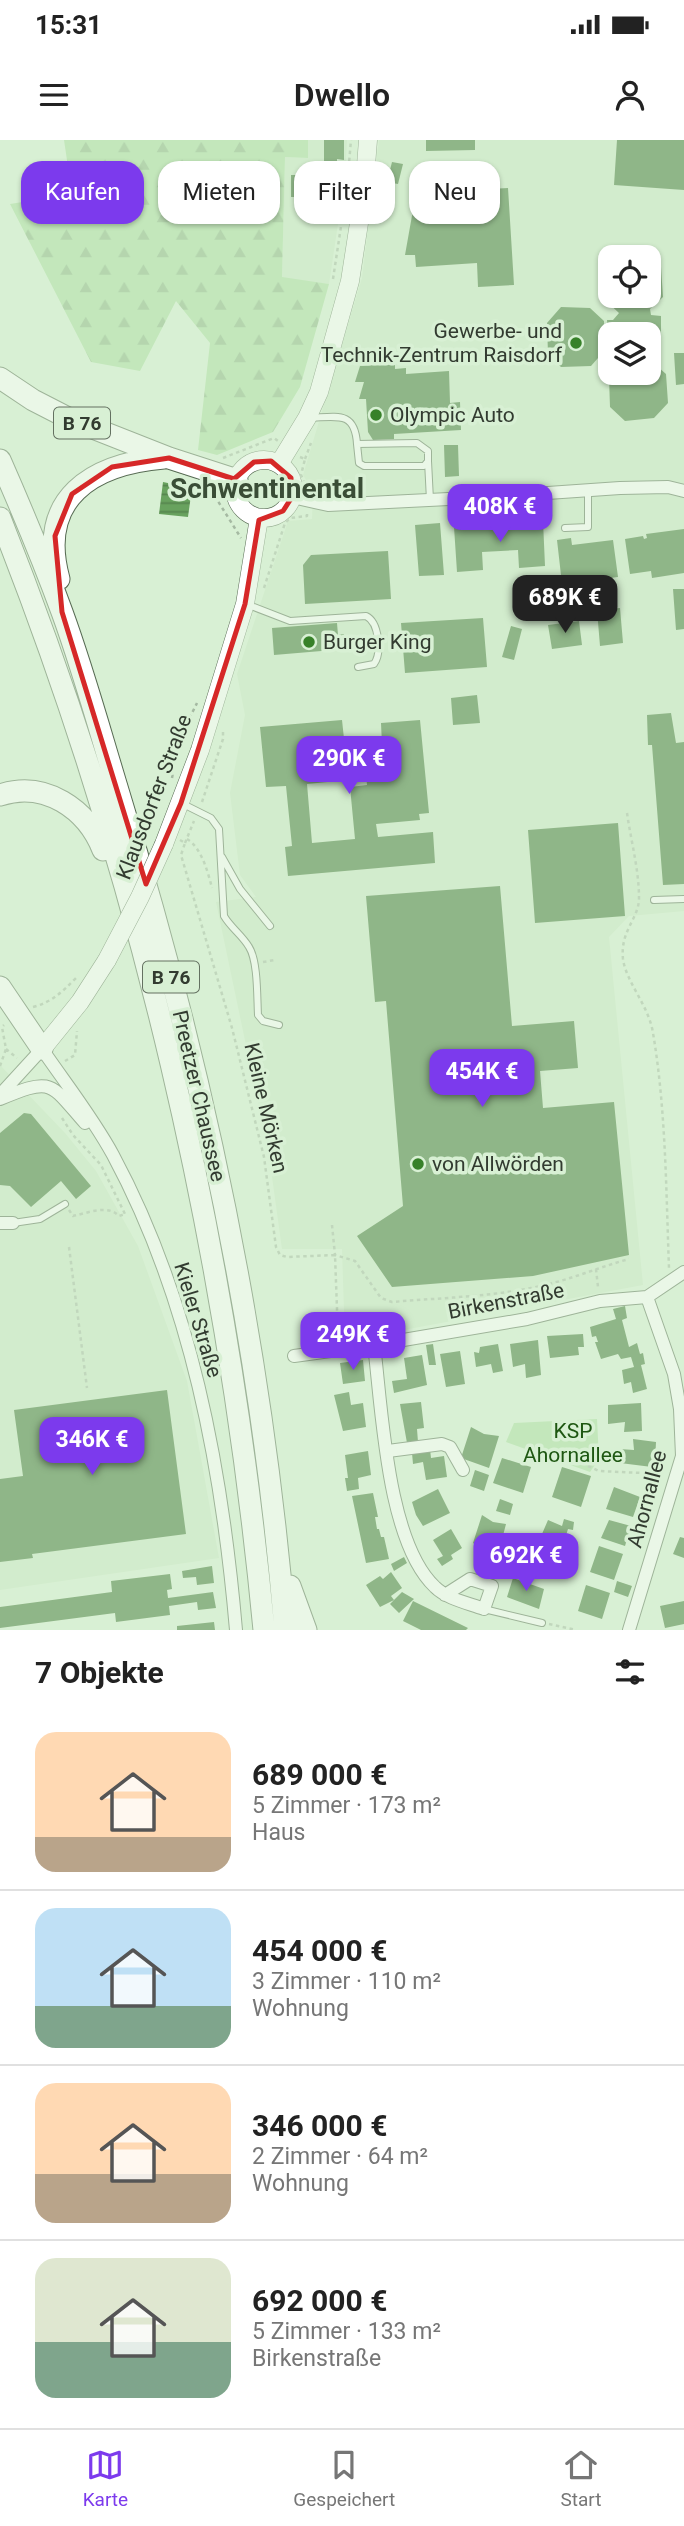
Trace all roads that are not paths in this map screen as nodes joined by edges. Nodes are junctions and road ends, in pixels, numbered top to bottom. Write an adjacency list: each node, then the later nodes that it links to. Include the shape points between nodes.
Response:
1 (368, 140): 3 (street, via 349,281 319,392)
2 (0, 378): 6 (highway, B 76, via 70,419)
3 (307, 418): 4 (lane, via 342,417 356,429); 5 (street)
4 (357, 444): 8 (lane, via 417,443 428,451); 8 (lane, via 359,463 364,466 424,466)
5 (280, 446): 9 (street, via 240,472); 12 (street)
6 (169, 458): 9 (highway, B 76); 18 (highway, B 76, via 112,467 72,494 60,513 55,536)
7 (0, 460): 18 (highway, Preetzer Chaussee / B 76)
8 (428, 461): 13 (lane)
9 (237, 480): 14 (street, via 239,504)
10 (588, 490): 11 (street, via 668,487); 13 (street); 16 (lane, via 588,527)
11 (684, 491)
12 (301, 499): 13 (street, via 328,505); 14 (street, via 276,516)
13 (430, 500)
14 (259, 518): 17 (street, Klausdorfer Straße)
15 (0, 519): 23 (highway, Preetzer Chaussee / B 76, via 52,660)
16 (565, 528)
17 (251, 606): 19 (lane, via 290,621 372,619 377,659); 21 (street, Klausdorfer Straße)
18 (62, 612): 41 (highway, Preetzer Chaussee / B 76, via 139,858 197,1080 236,1273)
19 (358, 667)
20 (0, 794): 23 (highway, B 76, via 36,791 81,814 96,832)
21 (181, 803): 22 (lane, via 211,818 219,828); 29 (street, Klausdorfer Straße, bridge, via 107,960)
22 (221, 855): 26 (lane, via 240,889); 28 (lane, via 224,916 253,955 258,1014 263,1021)
23 (125, 891): 46 (highway, Preetzer Chaussee / B 76, via 172,1068 207,1229 231,1369)
24 (684, 898): 25 (lane)
25 (654, 900)
26 (270, 926)
27 (0, 987): 29 (highway)
28 (279, 1025)
29 (42, 1049): 30 (street, Klausdorfer Straße); 31 (street, Kieler Straße)
30 (0, 1097): 31 (street, Klausdorfer Straße, via 39,1085 54,1088)
31 (111, 1152): 45 (street, Kieler Straße, via 164,1271 193,1365 229,1548)
32 (65, 1205): 33 (lane, via 40,1219)
33 (6, 1223)
34 (684, 1272): 35 (street)
35 (647, 1297): 36 (street, Birkenstraße, via 600,1301); 38 (street, Ahornallee)
36 (374, 1345): 37 (street, Birkenstraße); 39 (street)
37 (295, 1356)
38 (682, 1408): 49 (street, Ahornallee, via 682,1456)
39 (388, 1451): 40 (street, via 442,1444 450,1447); 42 (street, via 398,1520 420,1568)
40 (463, 1470)
41 (279, 1551): 47 (highway, Preetzer Chaussee / B 76); 48 (highway, B 76)
42 (444, 1595): 43 (street); 43 (street, via 470,1579 492,1586)
43 (484, 1609): 44 (lane)
44 (542, 1623)
45 (236, 1630)
46 (264, 1630)
47 (285, 1630)
48 (306, 1630)
49 (629, 1630)

